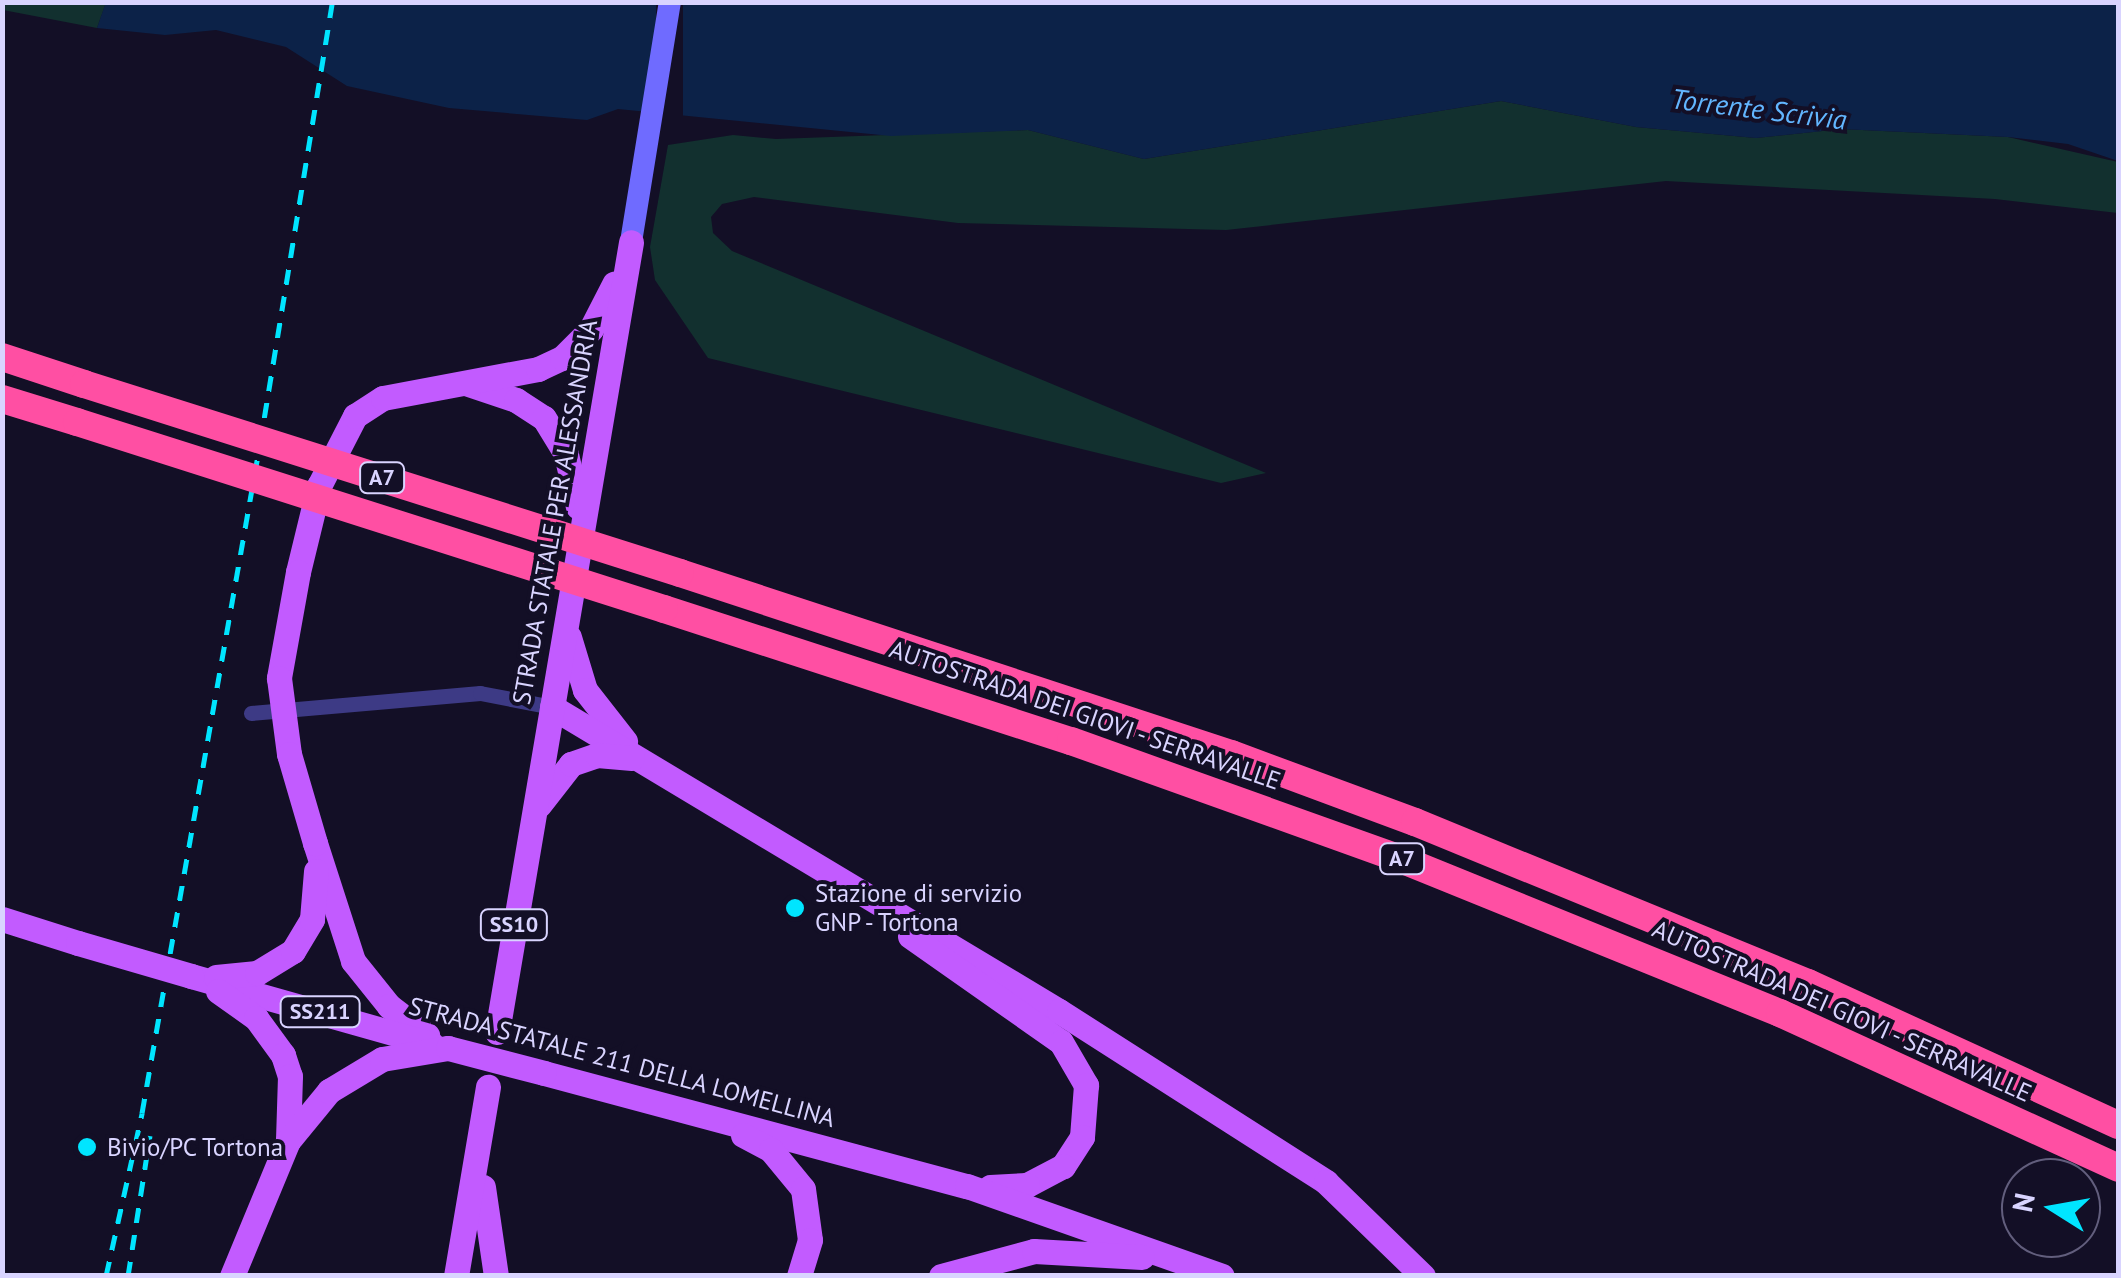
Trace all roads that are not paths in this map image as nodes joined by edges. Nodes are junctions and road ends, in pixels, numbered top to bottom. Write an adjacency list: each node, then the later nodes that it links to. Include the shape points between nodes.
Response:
1 (670, 2): 2 (main road, STRADA STATALE PER ALESSANDRIA)
2 (631, 242): 4 (main road, via 604,308 578,344 538,369); 6 (main road, STRADA STATALE PER ALESSANDRIA)
3 (2, 357): 21 (highway, AUTOSTRADA DEI GIOVI - SERRAVALLE / A7, bridge, via 1231,754 1432,828 1808,982)
4 (468, 384): 6 (main road, via 544,418 566,454); 12 (main road, bridge, via 383,398 355,416 319,486 279,678 289,754)
5 (2, 399): 23 (highway, AUTOSTRADA DEI GIOVI - SERRAVALLE / A7, bridge, via 1107,753 1404,860 1780,1013)
6 (582, 524): 7 (main road, STRADA STATALE PER ALESSANDRIA)
7 (566, 623): 8 (main road, STRADA STATALE PER ALESSANDRIA); 10 (main road, via 585,690)
8 (552, 707): 9 (street, via 480,693); 10 (main road); 11 (main road, STRADA STATALE PER ALESSANDRIA)
9 (251, 713)
10 (642, 759): 11 (main road, via 597,754 572,764); 13 (main road)
11 (531, 819): 16 (main road, STRADA STATALE PER ALESSANDRIA / SS10)
12 (314, 842): 15 (main road, via 312,919 293,951 257,974); 17 (main road, via 340,926 369,985 408,1023)
13 (880, 909): 24 (main road, via 949,968 1061,1042 1086,1086 1082,1138 1063,1166 1027,1184); 31 (main road, via 1059,1011 1326,1182)
14 (2, 920): 15 (main road, STRADA STATALE 211 DELLA LOMELLINA / SS211, bridge)
15 (191, 976): 17 (main road, STRADA STATALE 211 DELLA LOMELLINA / SS211); 22 (main road, via 242,1007 277,1045 290,1076)
16 (497, 1032)
17 (448, 1048): 19 (main road, STRADA STATALE 211 DELLA LOMELLINA / SS211, bridge); 22 (main road, via 361,1067 328,1091)
18 (488, 1087): 20 (main road)
19 (679, 1107): 24 (main road, STRADA STATALE 211 DELLA LOMELLINA / SS211); 29 (main road, via 747,1137 788,1167 810,1212)
20 (482, 1124): 27 (main road); 28 (main road, via 483,1216)
21 (2118, 1125)
22 (288, 1141): 26 (main road)
23 (2118, 1168)
24 (967, 1186): 25 (main road, STRADA STATALE 211 DELLA LOMELLINA / SS211)
25 (1216, 1273): 30 (main road, via 1065,1250 1008,1256)
26 (232, 1276)
27 (456, 1276)
28 (496, 1276)
29 (799, 1276)
30 (941, 1276)
31 (1423, 1276)

